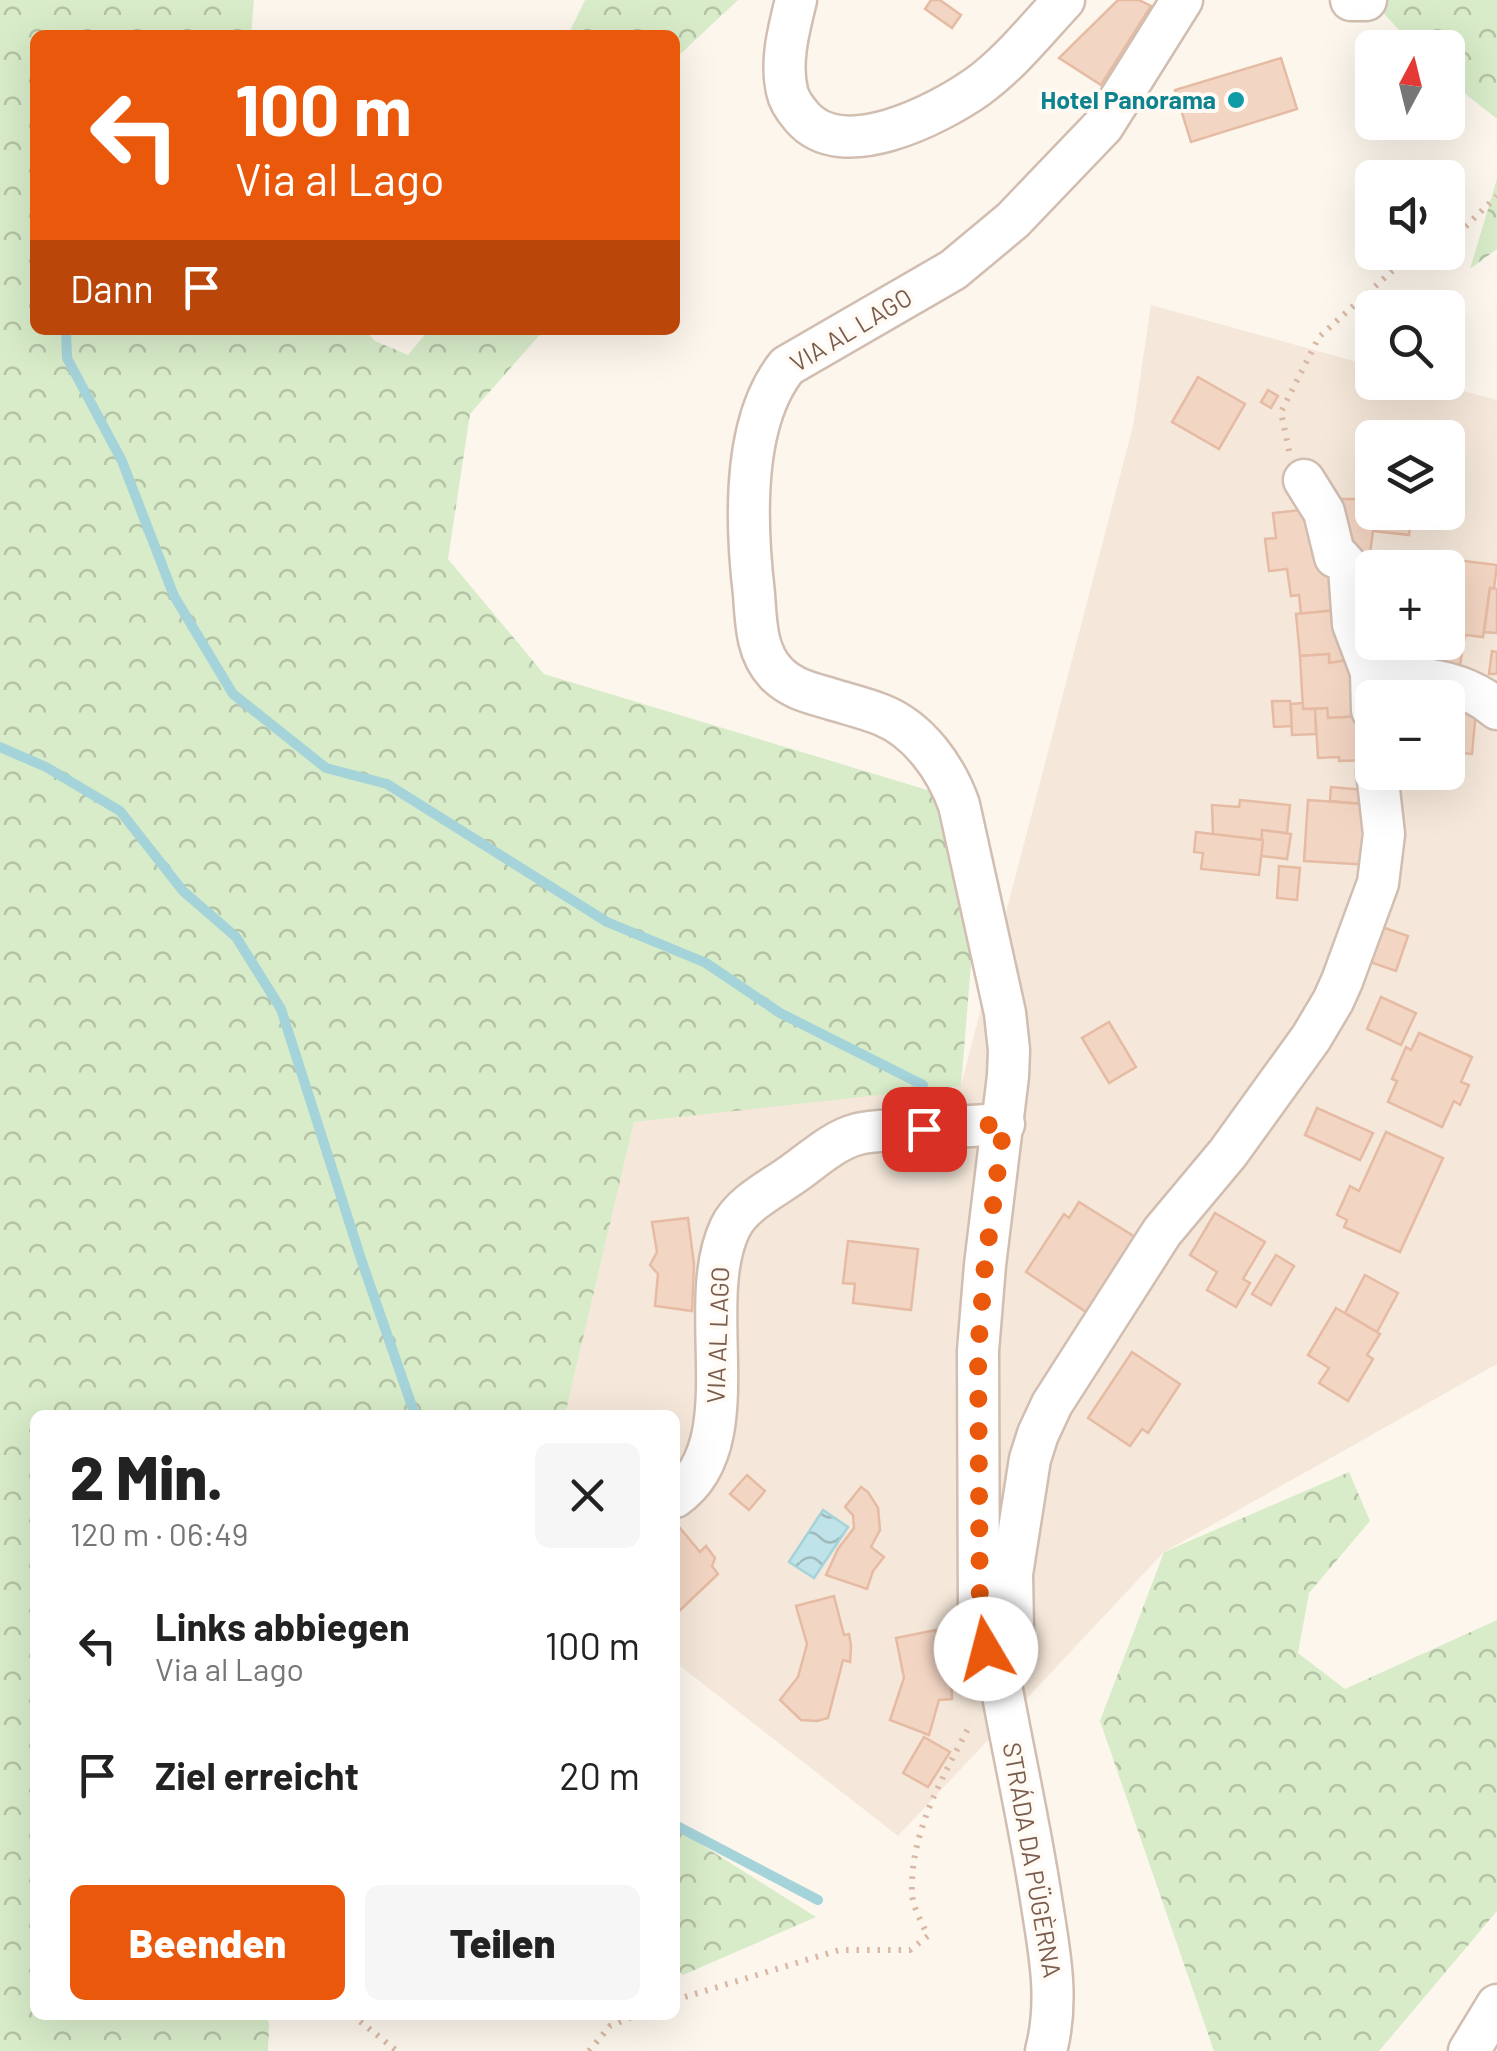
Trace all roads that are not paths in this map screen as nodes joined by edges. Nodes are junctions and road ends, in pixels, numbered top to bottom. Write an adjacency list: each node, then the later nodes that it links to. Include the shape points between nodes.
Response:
1 (796, 0): 2 (street, via 784,66 787,93 809,125 844,136 898,128 934,113 1002,65)
2 (1064, 0)
3 (1182, 0): 11 (street, VIA AL LAGO, via 1103,126 1060,174 953,270 787,366 766,402 756,444 748,537 764,657 795,688 896,722 952,783 1005,1013)
4 (1351, 0): 5 (street)
5 (1366, 0)
6 (1304, 480): 7 (street, via 1324,512 1336,556 1348,568 1353,624)
7 (1369, 680)
8 (1465, 689): 9 (street)
9 (1497, 709)
10 (1380, 790): 13 (street, via 1384,834 1378,883 1333,1001 1228,1153 1162,1232 1038,1434 1012,1574 1013,1630)
11 (1004, 1124): 12 (street, VIA AL LAGO, via 857,1134 746,1207 730,1226 720,1259 711,1446); 13 (street, VIA AL LAGO, via 978,1351 980,1624)
12 (680, 1494)
13 (998, 1668): 15 (street, STRÁDA DA PÜGÈRNA, via 1051,1962 1053,2025)
14 (1497, 2005): 16 (street)
15 (1046, 2051)
16 (1470, 2051)

